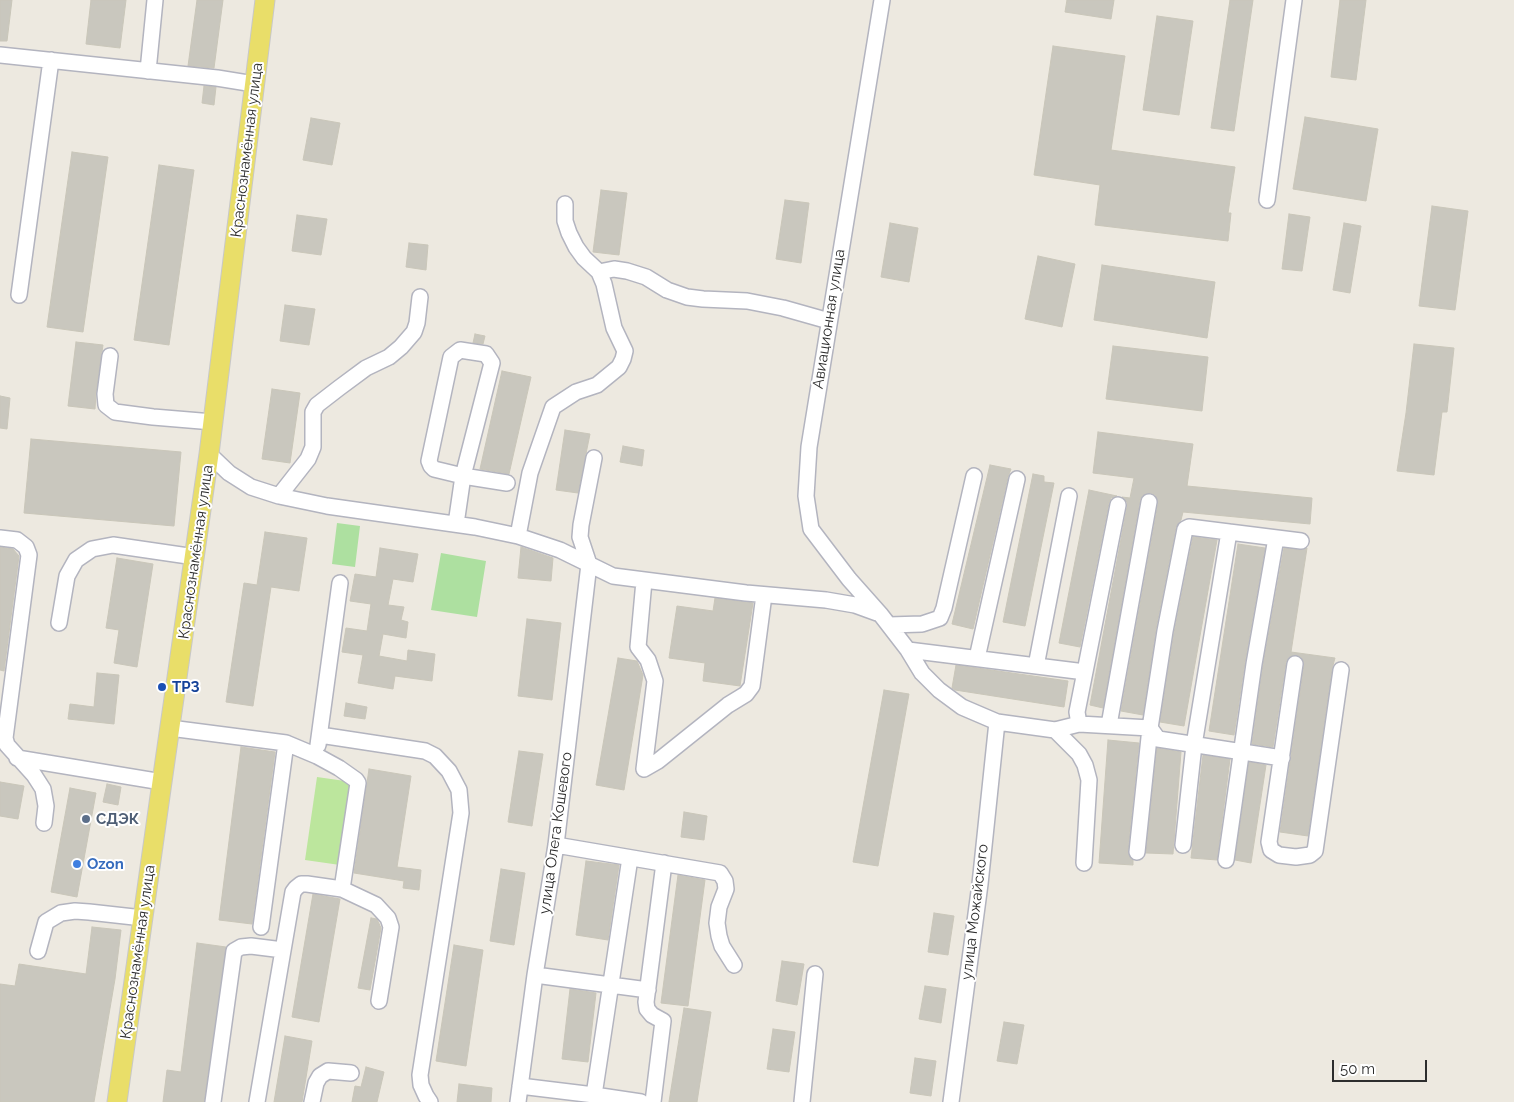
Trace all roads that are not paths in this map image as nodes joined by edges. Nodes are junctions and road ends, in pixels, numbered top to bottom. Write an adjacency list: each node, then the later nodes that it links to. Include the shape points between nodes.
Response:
1 (155, 0): 7 (street)
2 (265, 0): 8 (main road, Краснознамённая улица)
3 (882, 0): 14 (street, Авиационная улица)
4 (1294, 0): 9 (street)
5 (0, 55): 6 (street)
6 (51, 60): 7 (street); 12 (street)
7 (148, 71): 8 (street)
8 (254, 84): 16 (main road, Краснознамённая улица)
9 (1267, 200)
10 (565, 204): 11 (street, via 565,221 576,247)
11 (599, 272): 14 (street, via 626,271 687,297 747,301); 29 (street, via 614,328 624,351 623,359 619,367 597,385 576,392 552,407 530,473)
12 (19, 295)
13 (420, 296): 23 (street, via 414,332 401,347 366,368 317,405 313,412 313,447 308,459)
14 (829, 321): 38 (street, Авиационная улица, via 809,447 806,496 811,529)
15 (110, 356): 16 (street, via 105,394 106,405 115,412)
16 (213, 422): 17 (main road, Краснознамённая улица)
17 (210, 454): 23 (street, via 229,473 251,486); 33 (main road, Краснознамённая улица)
18 (594, 458): 34 (street, via 580,525 580,537)
19 (463, 476): 19 (street, via 492,363 486,354 460,350 451,358 430,461 434,469); 22 (street); 27 (street)
20 (974, 476): 38 (street, via 940,618 922,624)
21 (1017, 479): 41 (street)
22 (507, 483)
23 (279, 496): 27 (street, via 326,506)
24 (1069, 496): 43 (street)
25 (1149, 502): 48 (street)
26 (1118, 505): 45 (street)
27 (456, 524): 29 (street)
28 (1229, 532): 31 (street); 50 (street, via 1185,529); 54 (street)
29 (518, 536): 34 (street)
30 (0, 538): 57 (street, via 18,540 29,555 4,738)
31 (1276, 538): 32 (street); 55 (street)
32 (1301, 541)
33 (195, 557): 39 (street, via 113,545 92,549 76,560 67,576); 49 (main road, Краснознамённая улица)
34 (589, 564): 35 (street, via 613,576); 61 (street, улица Олега Кошевого)
35 (644, 581): 37 (street); 37 (street, via 638,646 648,660 655,681 644,769 746,694 752,686)
36 (340, 583): 52 (street)
37 (764, 594): 38 (street, via 855,605)
38 (885, 620): 40 (street, Авиационная улица)
39 (58, 623)
40 (908, 650): 41 (street); 46 (street, Авиационная улица, via 922,673 939,690 962,707)
41 (977, 658): 43 (street)
42 (1295, 664): 58 (street)
43 (1036, 666): 45 (street)
44 (1341, 670): 58 (street, via 1315,851 1310,855 1279,855 1271,850)
45 (1085, 672): 47 (street, via 1077,712)
46 (997, 722): 51 (street, Авиационная улица); 91 (street, улица Можайского, via 980,884)
47 (1079, 724): 48 (street); 51 (street)
48 (1109, 725): 50 (street)
49 (170, 728): 53 (street); 59 (main road, Краснознамённая улица)
50 (1150, 728): 54 (street, via 1158,739); 63 (street)
51 (1055, 730): 67 (street, via 1078,754 1089,780)
52 (320, 735): 56 (street); 86 (street, via 425,751 435,756 449,771 459,790 461,813 420,1075 421,1085)
53 (286, 743): 56 (street); 70 (street)
54 (1194, 745): 55 (street); 62 (street)
55 (1242, 752): 58 (street); 65 (street)
56 (317, 756): 68 (street, via 358,783)
57 (17, 758): 59 (street); 60 (street, via 43,789)
58 (1282, 758)
59 (162, 782): 69 (main road, Краснознамённая улица)
60 (44, 823)
61 (556, 844): 64 (street); 75 (street, улица Олега Кошевого)
62 (1183, 845)
63 (1137, 852)
64 (630, 858): 66 (street); 76 (street)
65 (1226, 860)
66 (664, 863): 73 (street, via 720,872 726,889 719,906 719,936); 77 (street)
67 (1084, 863)
68 (342, 889): 71 (street, via 307,884 296,888); 78 (street, via 376,905 390,922)
69 (143, 918): 72 (street, via 75,911 61,914 46,922); 82 (main road, Краснознамённая улица)
70 (261, 926)
71 (283, 950): 83 (street, via 251,946 234,951); 84 (street)
72 (38, 951)
73 (734, 966)
74 (815, 974): 90 (street)
75 (535, 975): 76 (street); 80 (street, улица Олега Кошевого)
76 (611, 985): 77 (street); 81 (street)
77 (648, 990): 89 (street, via 647,1009 663,1021)
78 (379, 1001)
79 (351, 1073): 85 (street, via 328,1070 316,1082)
80 (520, 1086): 81 (street); 87 (street, улица Олега Кошевого)
81 (594, 1096): 88 (street)
82 (117, 1102)
83 (212, 1102)
84 (257, 1102)
85 (312, 1102)
86 (430, 1102)
87 (518, 1102)
88 (641, 1102)
89 (653, 1102)
90 (802, 1102)
91 (950, 1102)

